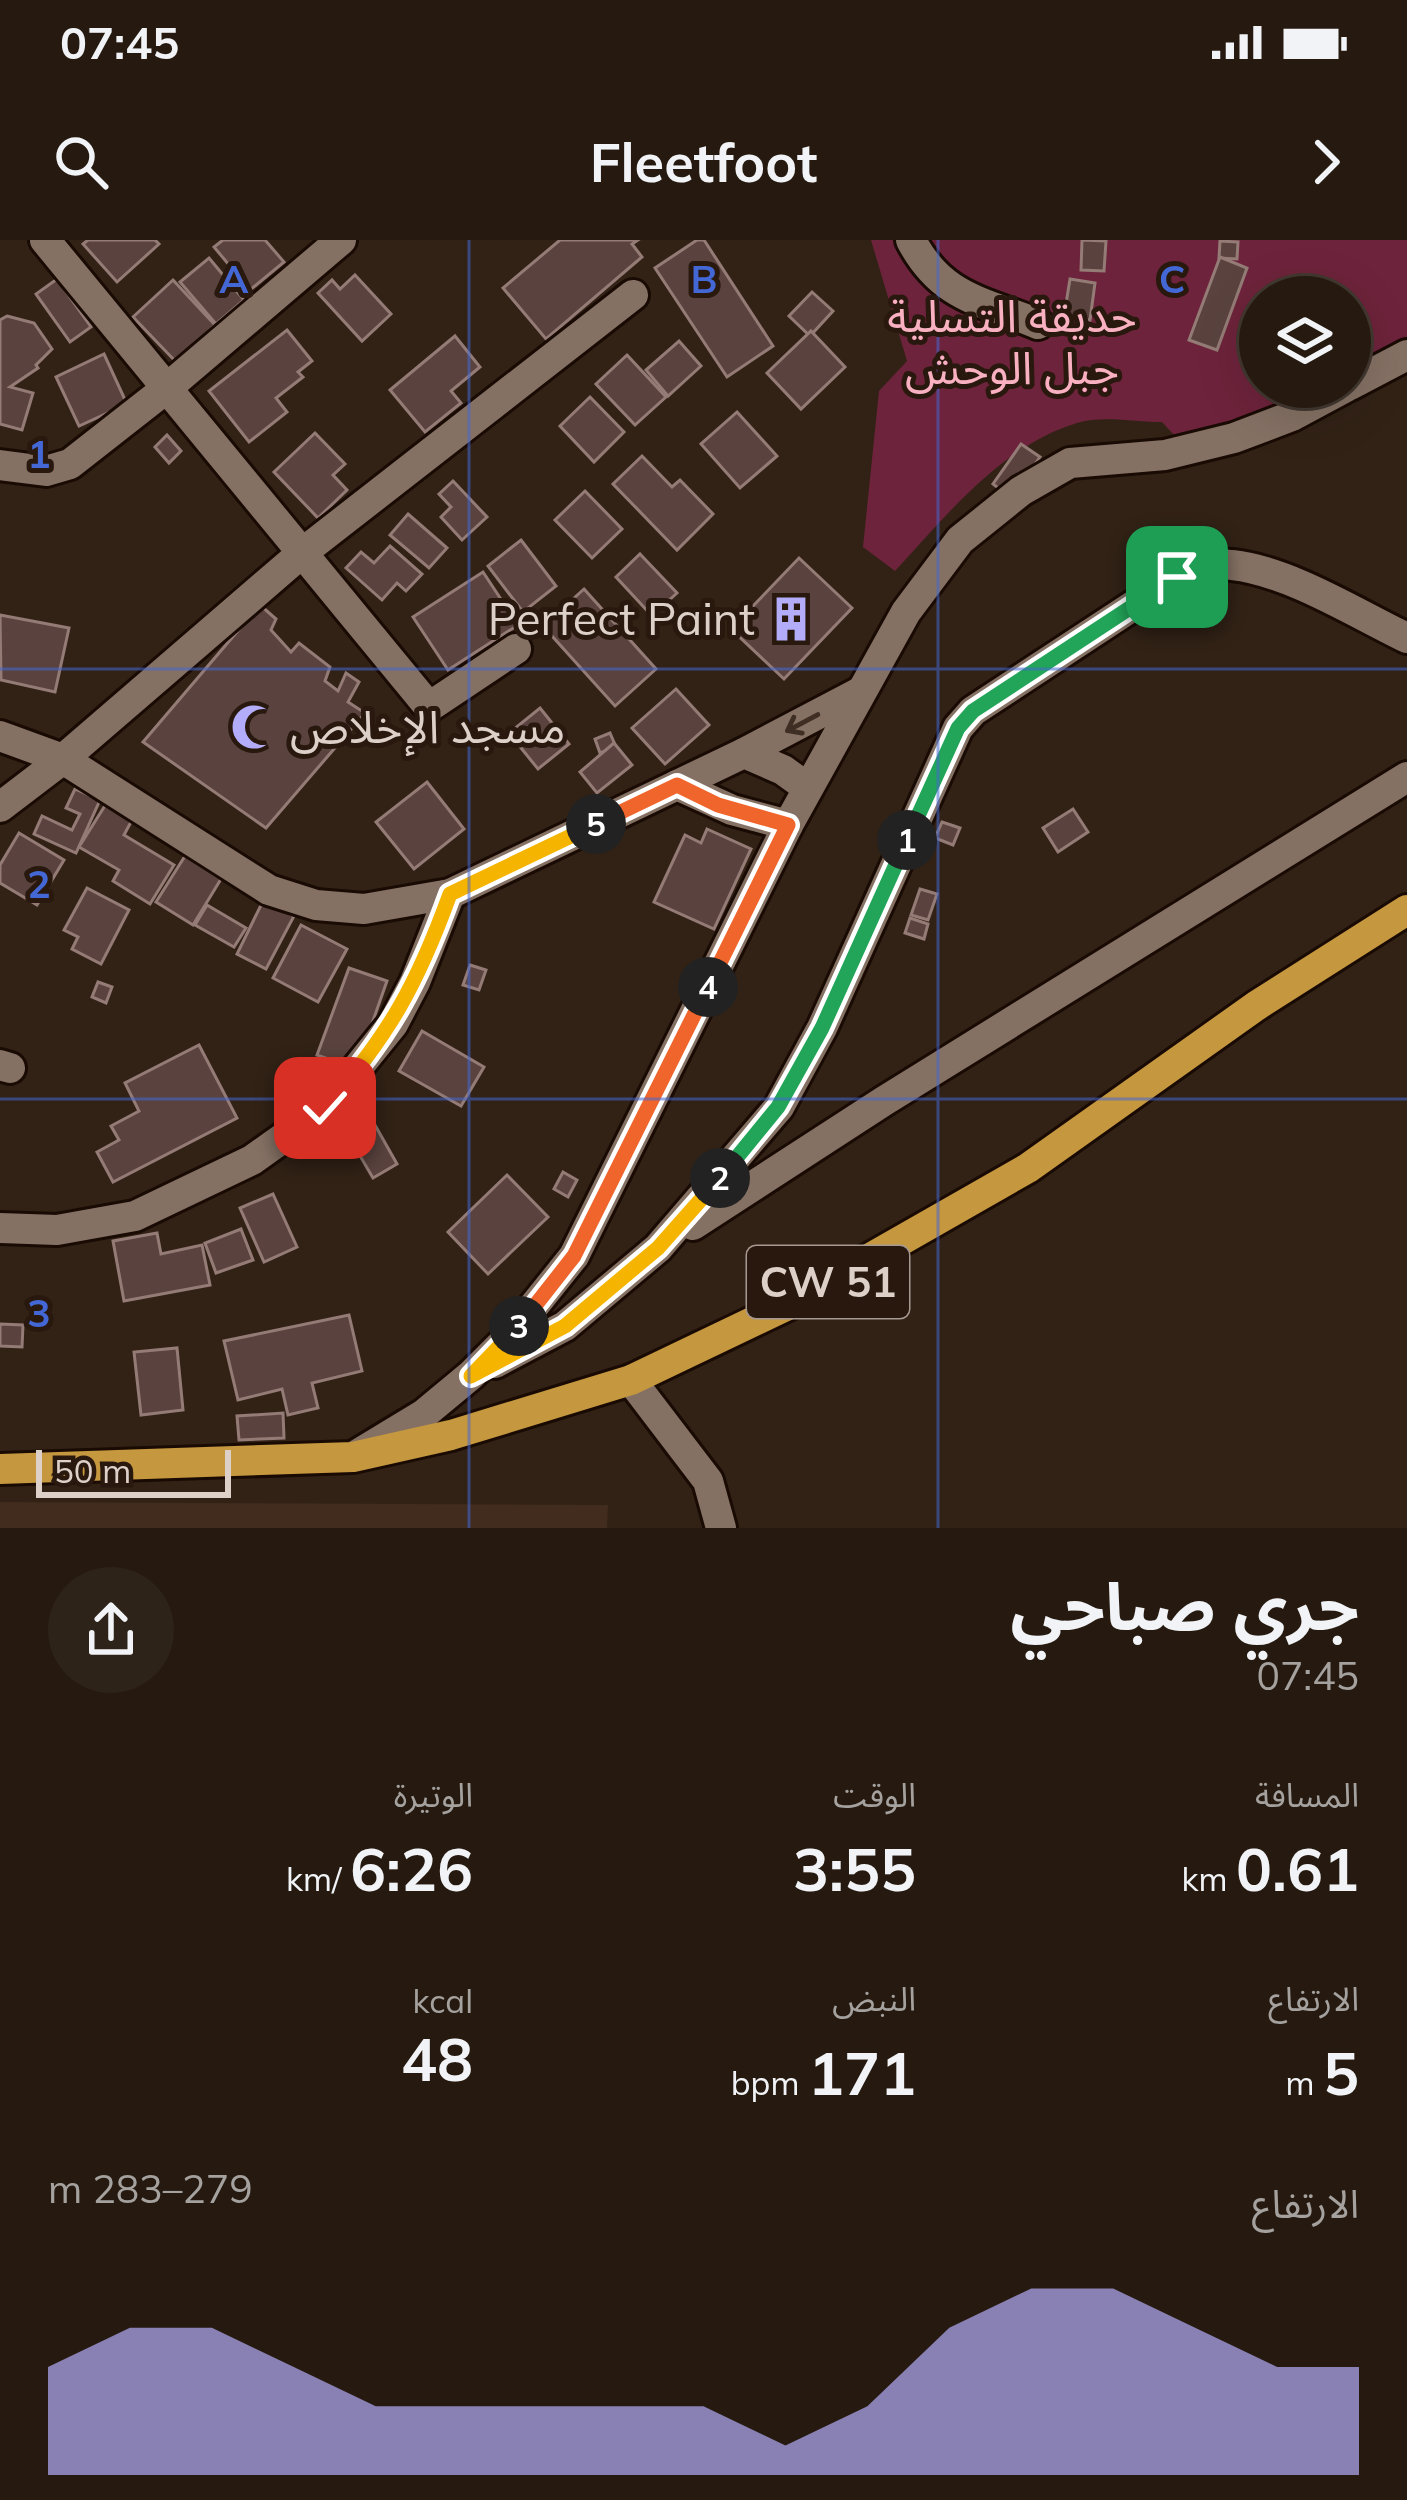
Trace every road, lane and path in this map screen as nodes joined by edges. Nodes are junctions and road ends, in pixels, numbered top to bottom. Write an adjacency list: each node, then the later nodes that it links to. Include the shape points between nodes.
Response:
1 (45, 240): 8 (street)
2 (341, 240): 8 (street)
3 (911, 240): 5 (street, via 945,286)
4 (633, 295): 11 (street)
5 (1038, 324)
6 (1407, 355): 7 (street)
7 (1371, 374)
8 (167, 388): 10 (street, via 70,464 46,471); 11 (street)
9 (1307, 408): 14 (street, via 1165,455 1070,463 1021,491 959,540)
10 (0, 465)
11 (302, 553): 13 (street, via 429,707); 17 (street)
12 (1407, 638): 28 (street, via 1281,578 1209,566 1177,577 973,711 778,1107)
13 (516, 649)
14 (860, 692): 16 (street, one-way to 16); 20 (street)
15 (0, 736): 17 (street)
16 (744, 753): 19 (street); 20 (street)
17 (63, 759): 21 (street); 23 (street, via 269,890 364,909)
18 (1407, 777): 28 (street)
19 (677, 785): 22 (street); 23 (street)
20 (808, 788): 22 (street)
21 (0, 807)
22 (788, 825): 29 (street, via 574,1256)
23 (450, 894): 27 (street, via 393,1024 325,1108 252,1160 135,1216 57,1230)
24 (1407, 910): 26 (main road, CW 51)
25 (1407, 930): 26 (main road, CW 51)
26 (1256, 1006): 30 (main road, CW 51, via 1028,1168 788,1305)
27 (0, 1228)
28 (658, 1248): 29 (street, via 565,1326)
29 (471, 1376): 31 (street)
30 (631, 1380): 31 (main road, CW 51, via 452,1436); 33 (street, via 708,1481)
31 (352, 1457): 32 (main road, CW 51)
32 (0, 1469)
33 (722, 1528)

